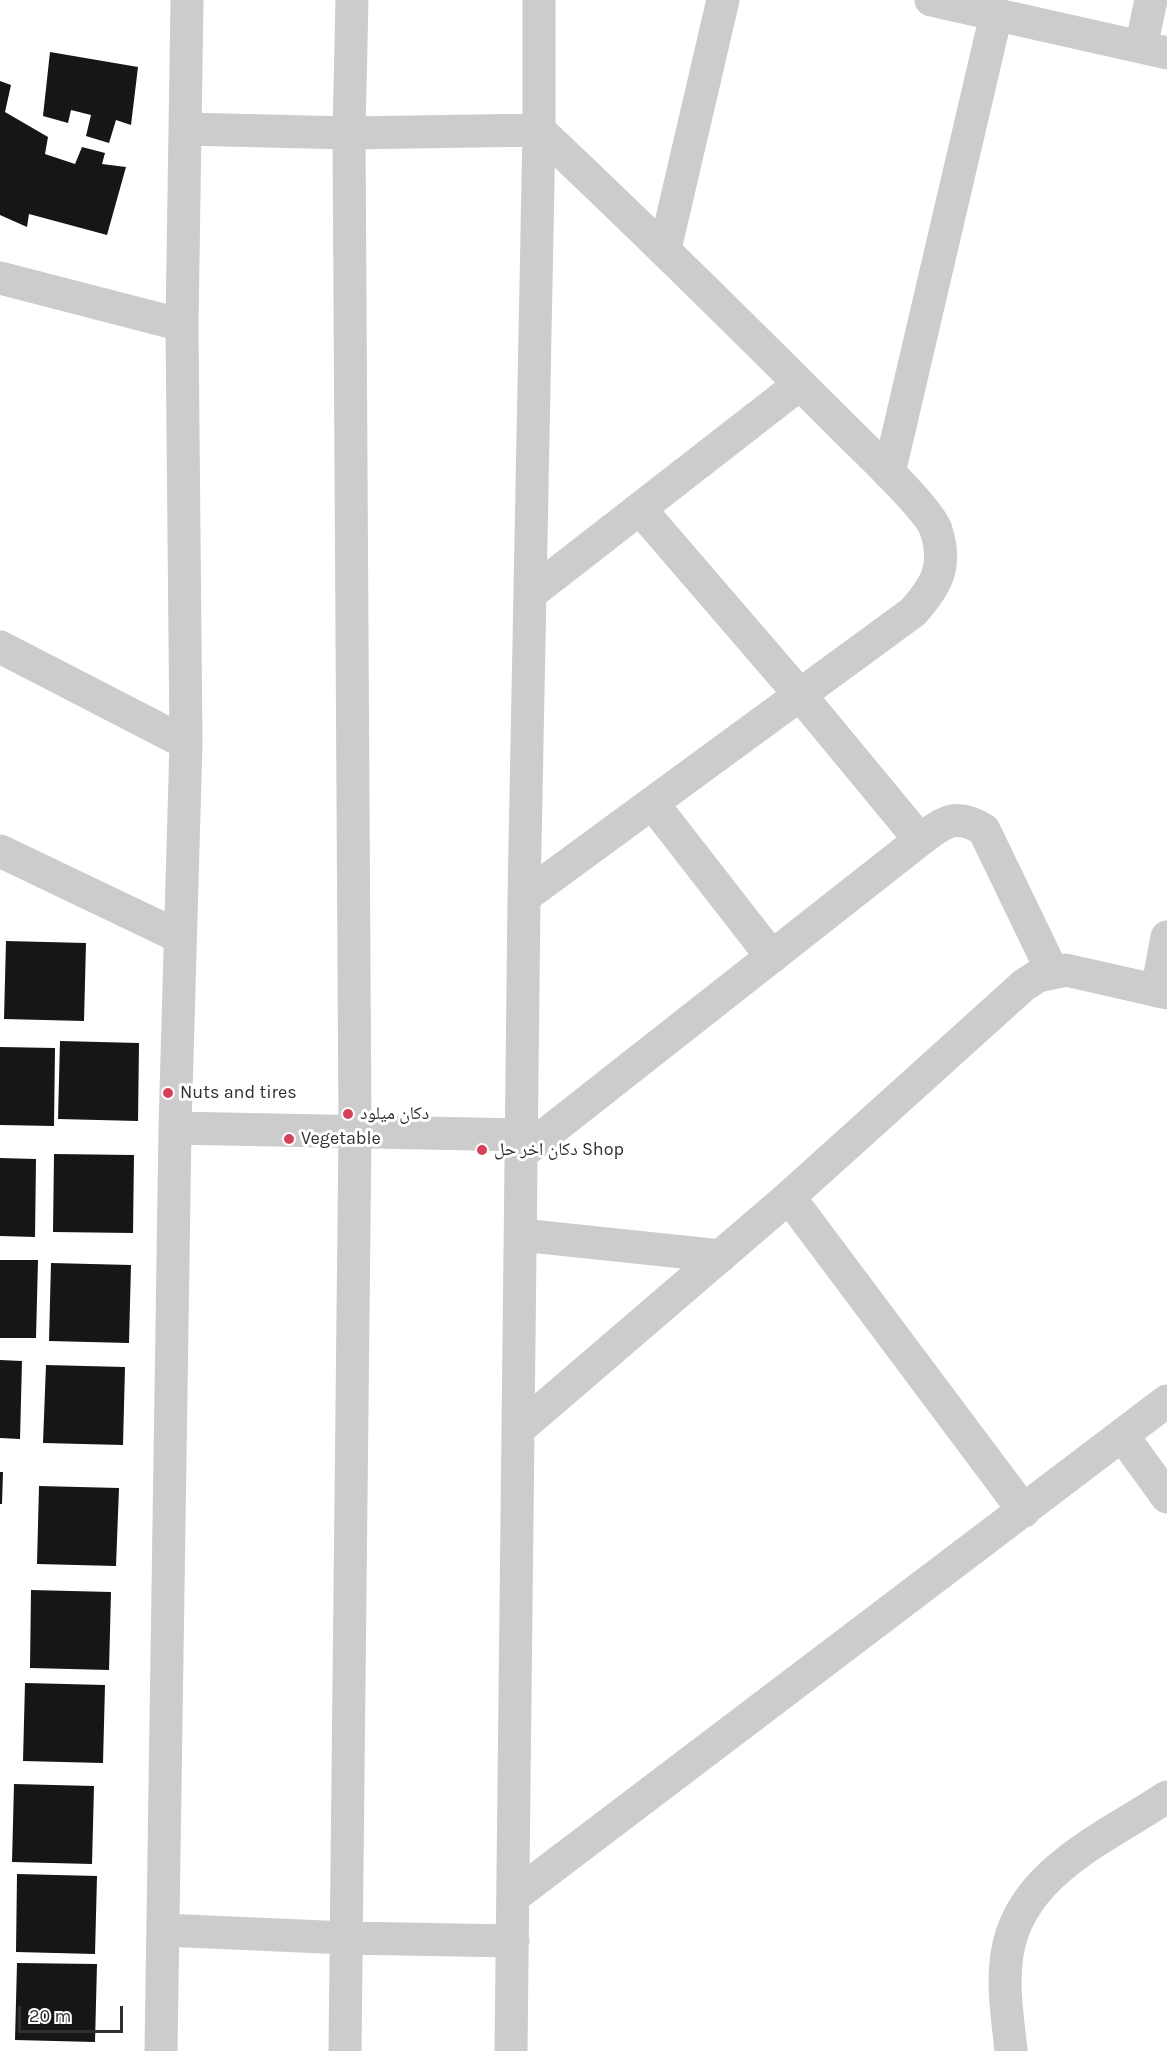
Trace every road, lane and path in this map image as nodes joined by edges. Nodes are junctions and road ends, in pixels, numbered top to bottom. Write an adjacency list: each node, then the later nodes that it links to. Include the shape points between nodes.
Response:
1 (187, 0): 9 (street)
2 (352, 0): 11 (street)
3 (539, 0): 10 (street)
4 (723, 0): 12 (street)
5 (932, 0): 7 (street)
6 (1151, 0): 8 (street)
7 (996, 15): 8 (street); 16 (street)
8 (1154, 50)
9 (184, 129): 11 (street); 14 (street)
10 (539, 130): 11 (street); 12 (street); 18 (street)
11 (349, 133): 32 (street)
12 (665, 249): 15 (street)
13 (0, 278): 14 (street)
14 (182, 325): 21 (street)
15 (800, 384): 16 (street); 17 (street)
16 (889, 473): 20 (street, via 936,528 941,559 934,589 913,612)
17 (640, 508): 18 (street); 20 (street)
18 (530, 594): 25 (street)
19 (0, 647): 21 (street)
20 (801, 696): 22 (street); 23 (street)
21 (186, 743): 26 (street)
22 (653, 804): 25 (street); 28 (street)
23 (920, 840): 28 (street); 29 (street, via 952,820 970,820 984,830)
24 (0, 851): 26 (street)
25 (524, 897): 33 (street)
26 (180, 937): 31 (street)
27 (1167, 937): 30 (street)
28 (772, 957): 33 (street)
29 (1052, 971): 30 (street, via 1066,970); 34 (street, via 1024,985)
30 (1162, 992)
31 (175, 1128): 32 (street); 44 (street)
32 (355, 1131): 33 (street); 45 (street)
33 (523, 1144): 35 (street)
34 (789, 1197): 36 (street); 41 (street)
35 (521, 1235): 36 (street); 38 (street)
36 (721, 1256): 38 (street)
37 (1167, 1401): 39 (street)
38 (520, 1428): 43 (street)
39 (1122, 1435): 40 (street); 41 (street)
40 (1167, 1497)
41 (1024, 1511): 43 (street)
42 (1167, 1797): 50 (street, via 1064,1864 1026,1903 1007,1955)
43 (513, 1897): 46 (street)
44 (163, 1930): 45 (street); 47 (street)
45 (347, 1938): 46 (street); 48 (street)
46 (513, 1941): 49 (street)
47 (161, 2051)
48 (345, 2051)
49 (511, 2051)
50 (1011, 2051)

